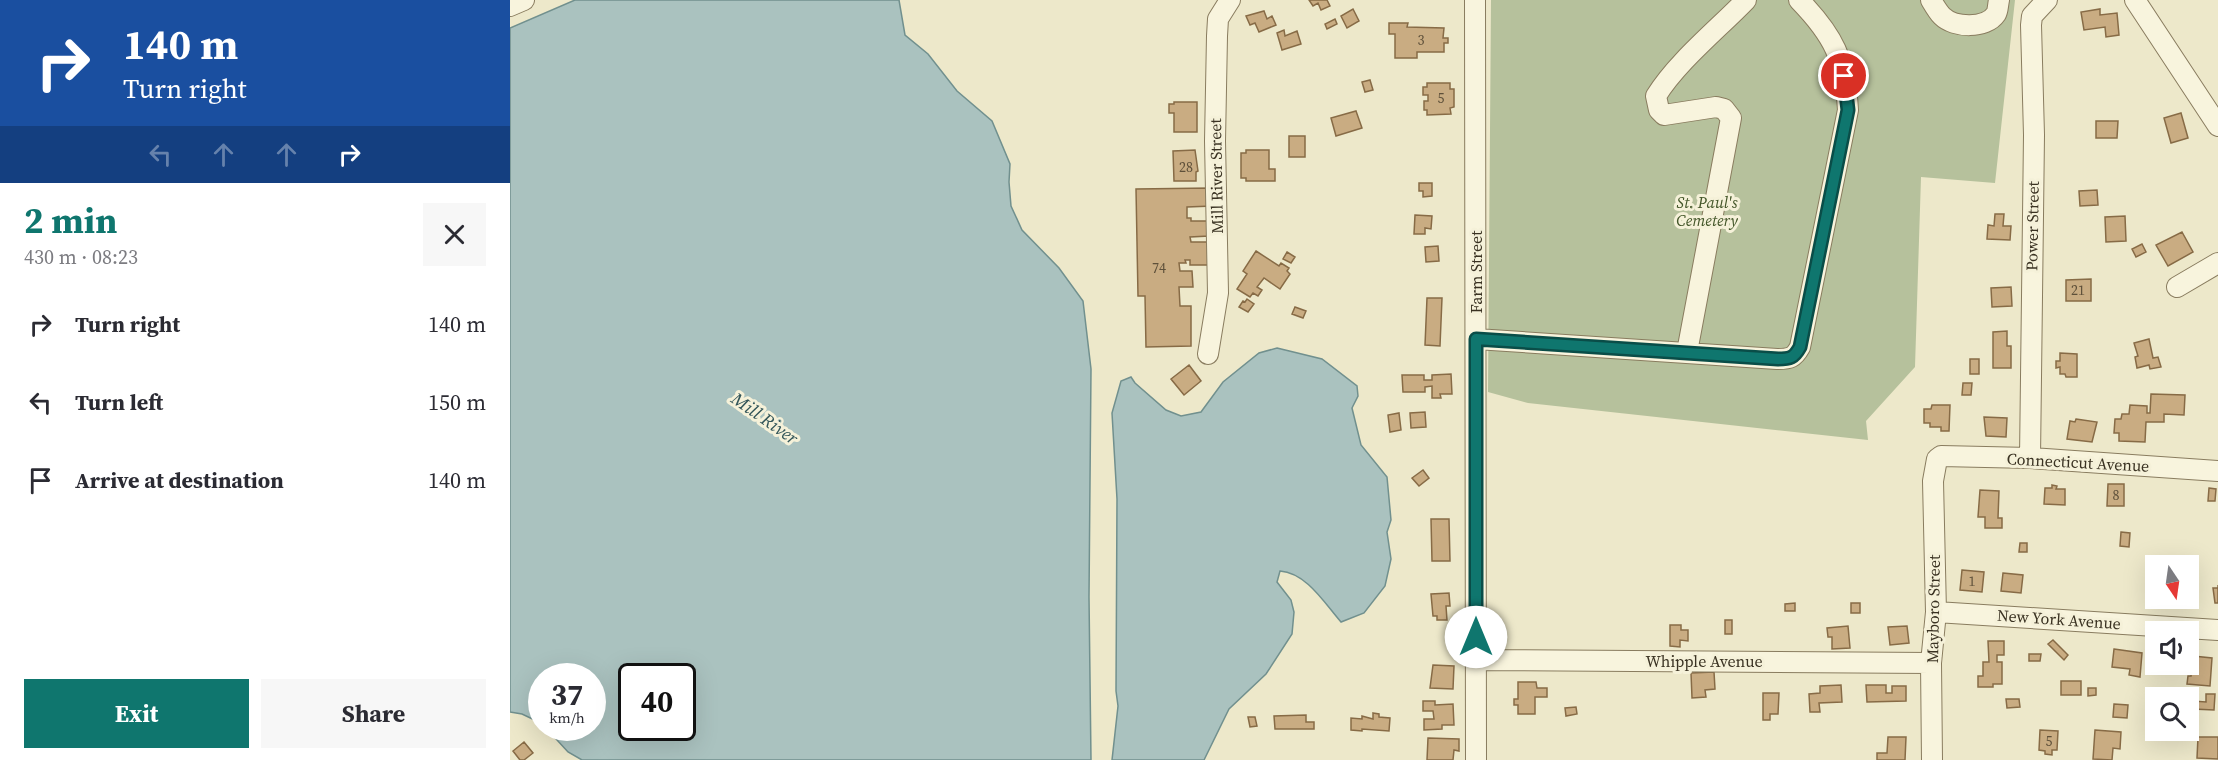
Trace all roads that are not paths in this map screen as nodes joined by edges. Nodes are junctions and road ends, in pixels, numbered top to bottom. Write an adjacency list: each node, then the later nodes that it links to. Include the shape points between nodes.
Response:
1 (524, 0): 10 (street)
2 (1230, 0): 16 (street, Mill River Street, via 1218,19 1218,293)
3 (1475, 0): 14 (street, Farm Street)
4 (1746, 0): 15 (street, via 1656,96 1664,115 1716,107 1724,109 1731,118)
5 (1799, 0): 15 (street, via 1833,42 1842,63 1848,110 1800,347 1790,359)
6 (1931, 0): 7 (street, via 1942,16 1971,25 1987,22 1996,14)
7 (1999, 0)
8 (2047, 0): 18 (street, Power Street, via 2032,16 2031,25 2034,135)
9 (2135, 0): 11 (street)
10 (510, 6)
11 (2218, 126)
12 (2218, 262): 13 (street)
13 (2177, 287)
14 (1476, 339): 15 (street); 22 (street, Farm Street)
15 (1687, 352)
16 (1208, 354)
17 (1938, 458): 18 (street, Connecticut Avenue); 20 (street, Mayboro Street, via 1933,481)
18 (2030, 458): 19 (street, Connecticut Avenue)
19 (2218, 471)
20 (1936, 612): 21 (street, New York Avenue); 23 (street, Mayboro Street)
21 (2218, 630)
22 (1476, 660): 23 (street, Whipple Avenue); 24 (street, Farm Street)
23 (1931, 663): 25 (street, Mayboro Street)
24 (1476, 760)
25 (1932, 760)

